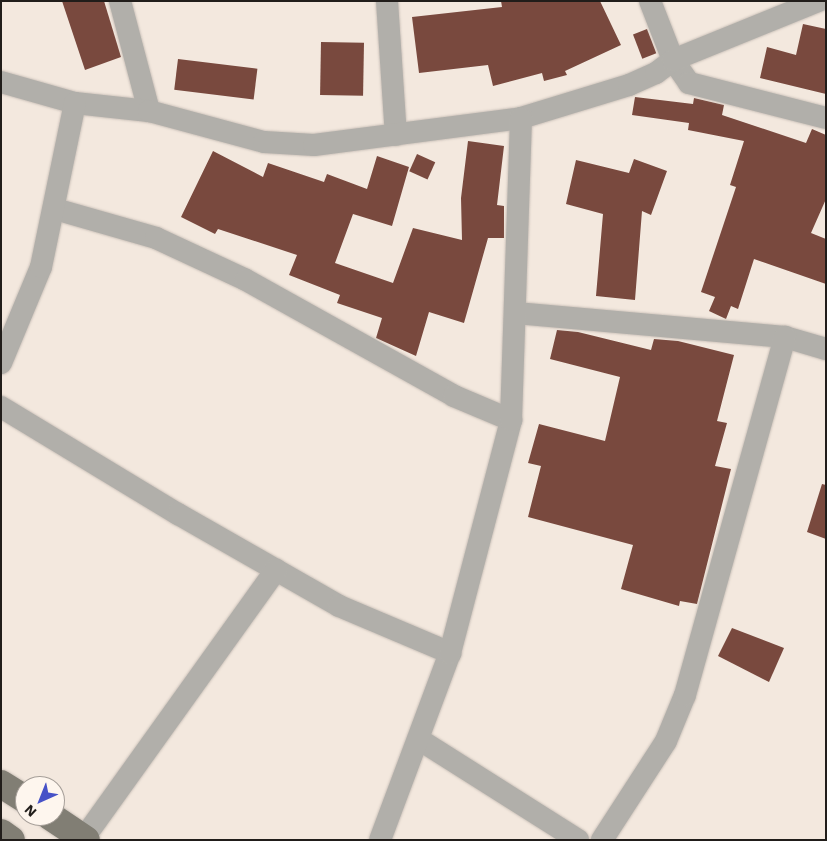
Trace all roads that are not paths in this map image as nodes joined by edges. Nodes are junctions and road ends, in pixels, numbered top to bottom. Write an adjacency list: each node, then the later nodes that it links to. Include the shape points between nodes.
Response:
1 (120, 1): 8 (street)
2 (387, 1): 11 (street)
3 (650, 1): 5 (street)
4 (818, 1): 5 (street)
5 (673, 60): 9 (street, via 656,73 629,85); 10 (street, via 689,83)
6 (1, 82): 7 (street)
7 (75, 103): 8 (street); 12 (street)
8 (149, 111): 11 (street, via 264,142 287,145)
9 (521, 118): 11 (street); 13 (street)
10 (826, 118)
11 (396, 135)
12 (55, 209): 16 (street, via 41,267); 18 (street, via 156,238 246,280 454,396)
13 (516, 313): 14 (street); 18 (street)
14 (785, 337): 15 (street); 30 (street, via 686,695 666,740)
15 (826, 349)
16 (1, 363)
17 (1, 407): 19 (street)
18 (511, 420): 20 (street)
19 (276, 570): 20 (street, via 339,606); 26 (street)
20 (450, 653): 21 (street)
21 (420, 740): 28 (street); 29 (street)
22 (1, 784): 23 (main road)
23 (15, 793)
24 (65, 826): 26 (main road)
25 (1, 833): 27 (main road)
26 (85, 839)
27 (11, 840)
28 (380, 840)
29 (578, 840)
30 (602, 840)

